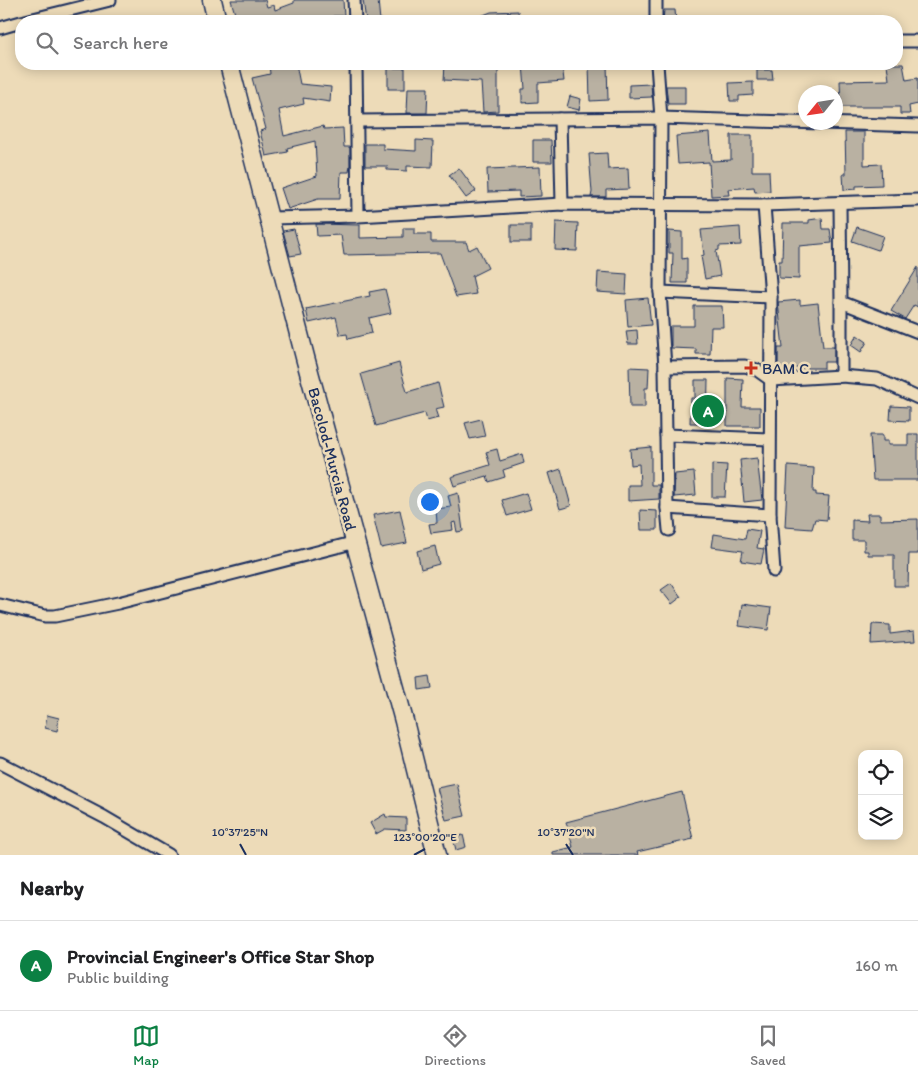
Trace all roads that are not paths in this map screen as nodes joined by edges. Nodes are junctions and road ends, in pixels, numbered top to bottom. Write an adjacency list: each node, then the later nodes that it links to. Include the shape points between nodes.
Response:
1 (110, 0): 5 (street)
2 (212, 0): 6 (main road)
3 (354, 0): 7 (street)
4 (656, 0): 8 (street)
5 (49, 15)
6 (216, 15)
7 (355, 15)
8 (656, 15)
9 (15, 24): 10 (street)
10 (0, 28)
11 (903, 41): 12 (street)
12 (918, 41)
13 (231, 70): 26 (main road, Bacolod-Murcia Road)
14 (356, 70): 18 (street)
15 (657, 70): 17 (street)
16 (560, 118): 17 (street); 18 (street); 21 (street)
17 (661, 118): 19 (street); 22 (street)
18 (357, 121): 25 (street)
19 (918, 126)
20 (918, 200): 23 (street)
21 (562, 204): 22 (street); 25 (street)
22 (661, 204): 24 (street); 27 (street)
23 (840, 204): 24 (street); 29 (street)
24 (764, 205): 28 (street)
25 (358, 216): 26 (street)
26 (270, 218): 40 (main road, Bacolod-Murcia Road)
27 (660, 292): 28 (street); 31 (street)
28 (771, 296): 33 (street)
29 (841, 302): 30 (street); 32 (street)
30 (918, 332)
31 (665, 367): 33 (street, via 746,366); 35 (street)
32 (841, 376): 33 (street); 34 (street, via 877,379)
33 (771, 380): 36 (street)
34 (918, 398)
35 (666, 435): 36 (street); 37 (street)
36 (769, 439): 38 (street)
37 (667, 508): 38 (street); 39 (street)
38 (770, 515): 41 (street)
39 (669, 530)
40 (356, 542): 42 (street, via 62,615 44,616); 45 (main road, Bacolod-Murcia Road)
41 (774, 571)
42 (0, 605)
43 (0, 763): 44 (street)
44 (169, 855)
45 (437, 855)

